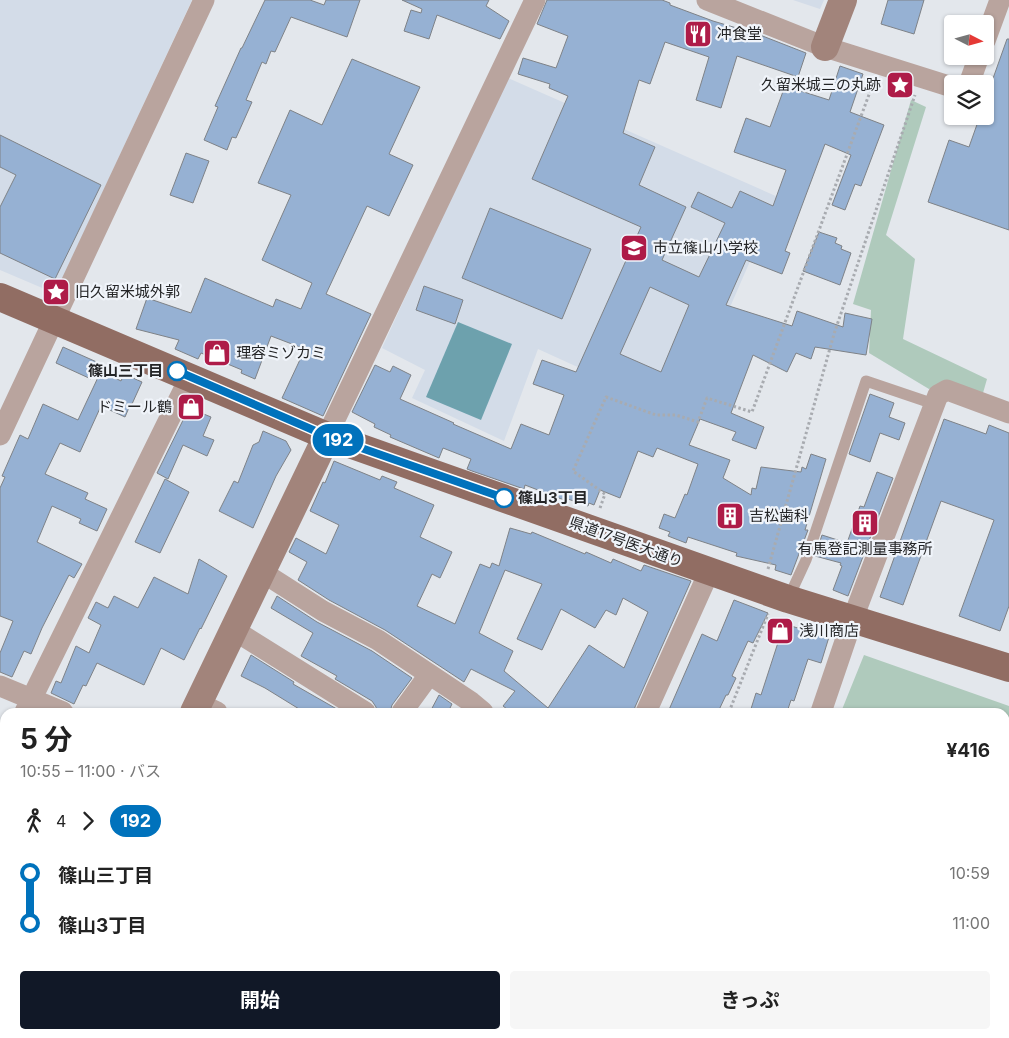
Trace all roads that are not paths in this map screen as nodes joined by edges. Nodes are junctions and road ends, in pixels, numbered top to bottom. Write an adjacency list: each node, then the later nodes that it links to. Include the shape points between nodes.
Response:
1 (204, 0): 10 (street)
2 (535, 0): 15 (street)
3 (707, 0): 7 (street)
4 (843, 0): 7 (street)
5 (1000, 0): 6 (street)
6 (994, 16)
7 (826, 47): 8 (street)
8 (944, 84)
9 (0, 296): 10 (main road, 県道17号医大通り)
10 (55, 320): 11 (main road, 県道17号医大通り); 14 (street)
11 (190, 377): 15 (main road, 県道17号医大通り); 24 (street)
12 (934, 404): 13 (street, via 938,395 948,390); 18 (lane, via 866,381 806,560); 19 (street)
13 (1009, 413)
14 (0, 435)
15 (327, 436): 16 (street); 17 (main road, 県道17号医大通り)
16 (262, 572): 20 (street); 22 (street, via 323,611 378,640)
17 (709, 572): 18 (main road, 県道17号医大通り); 30 (street)
18 (777, 589): 19 (main road, 県道17号医大通り)
19 (852, 618): 21 (main road, 県道17号医大通り); 31 (street)
20 (234, 630): 26 (street); 27 (street)
21 (1009, 668)
22 (429, 675): 28 (street); 29 (street)
23 (0, 686): 24 (street)
24 (29, 705): 25 (street)
25 (44, 708)
26 (203, 708)
27 (359, 708)
28 (405, 708)
29 (478, 708)
30 (648, 708)
31 (822, 708)

